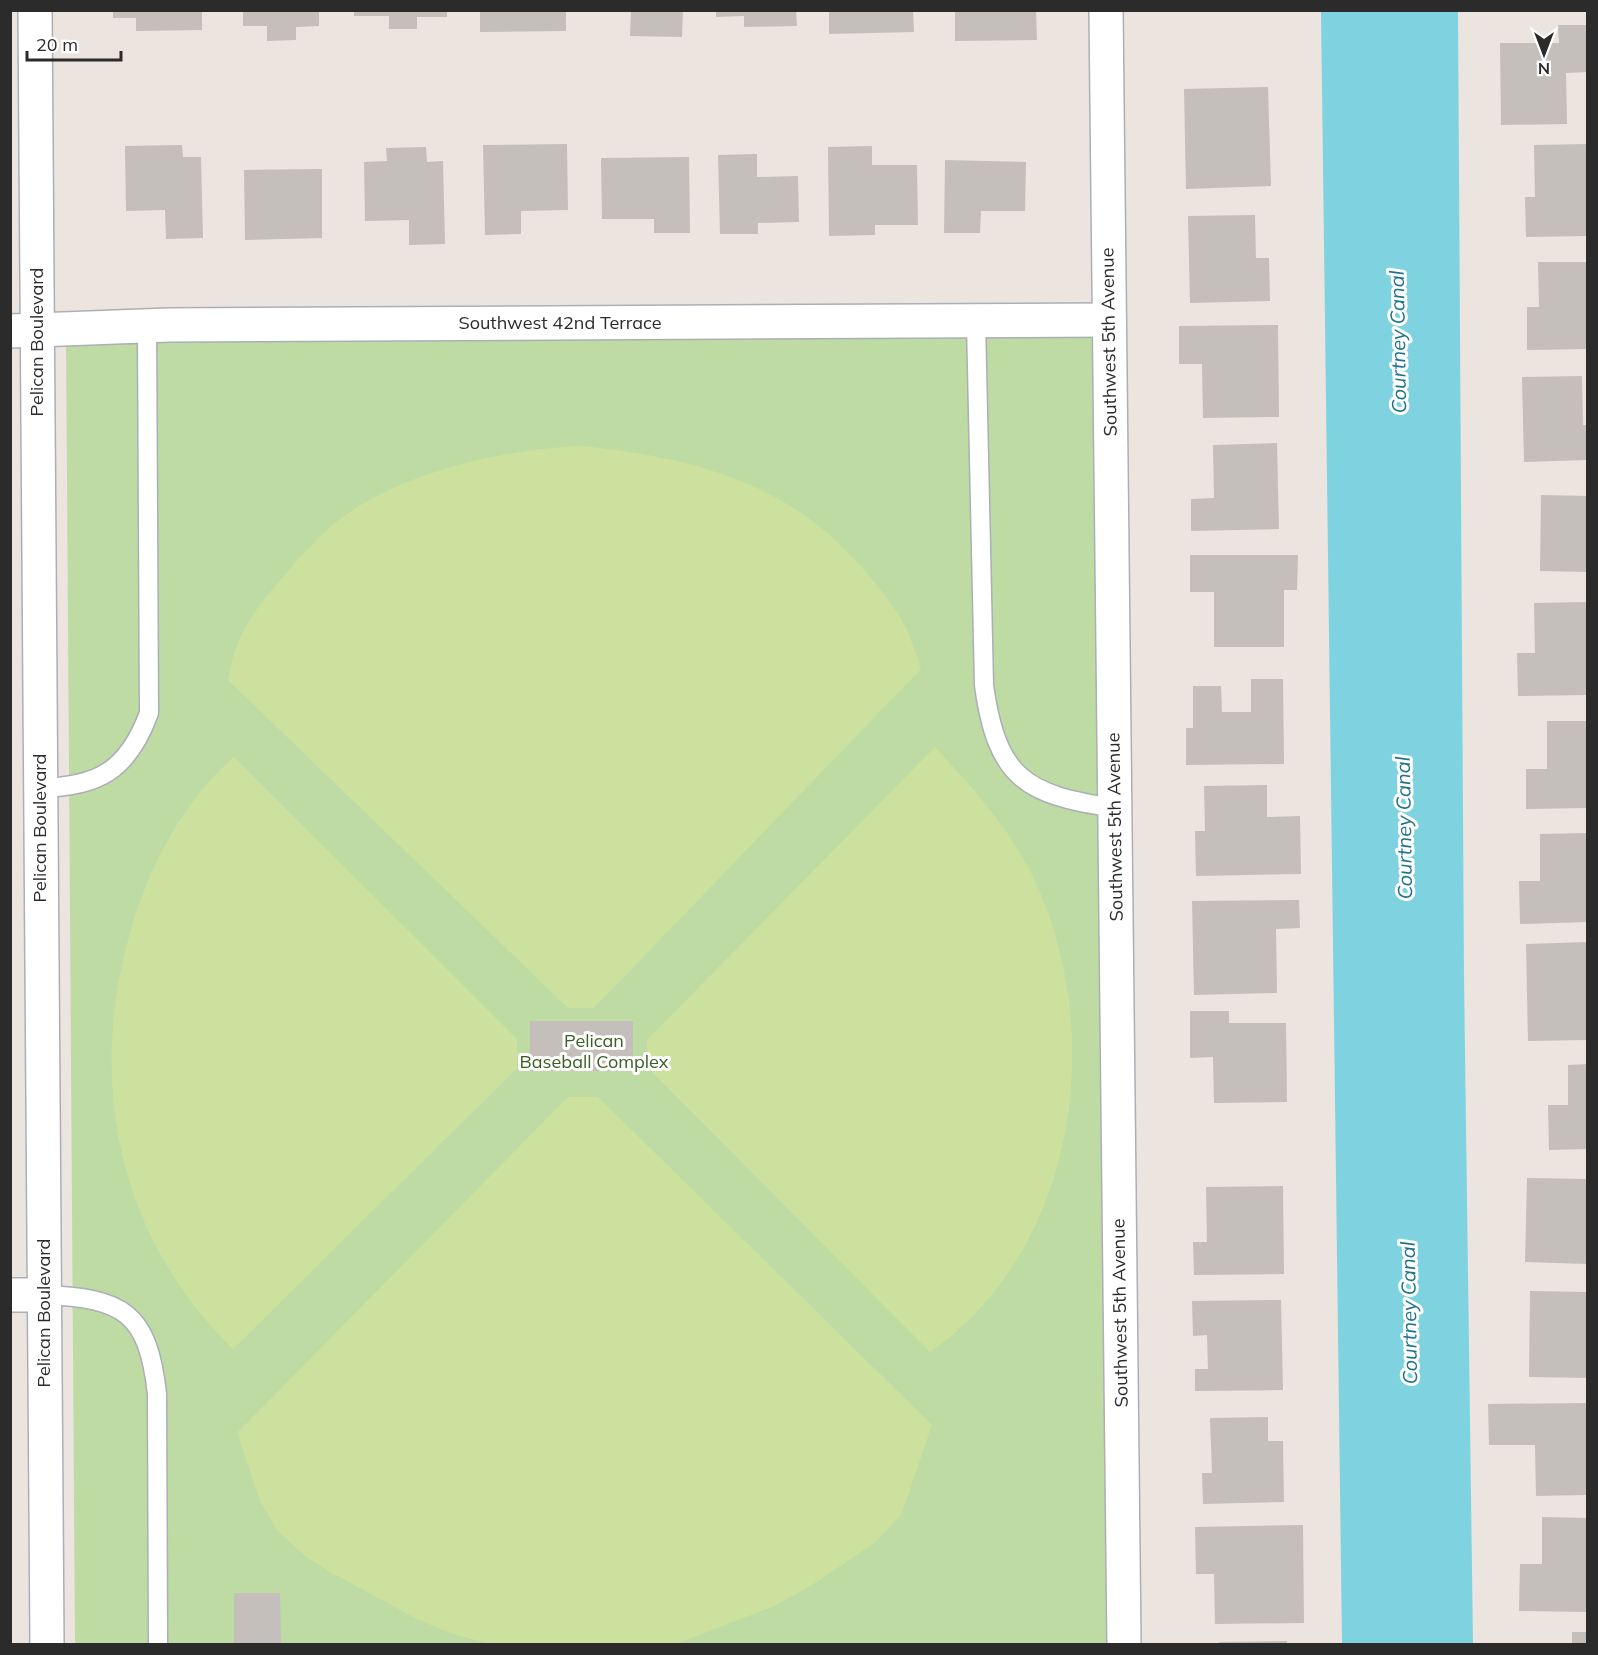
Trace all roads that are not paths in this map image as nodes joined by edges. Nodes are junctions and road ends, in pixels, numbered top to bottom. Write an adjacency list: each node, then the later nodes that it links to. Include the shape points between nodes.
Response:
1 (35, 10): 6 (street, Pelican Boulevard)
2 (1106, 10): 3 (street, Southwest 5th Avenue)
3 (1109, 320): 4 (street, Southwest 42nd Terrace); 8 (street, Southwest 5th Avenue)
4 (976, 321): 5 (street, Southwest 42nd Terrace); 8 (lane, via 984,685 989,720 1000,749 1017,775 1068,801)
5 (147, 326): 6 (street, Southwest 42nd Terrace); 7 (lane, via 149,713 139,741 117,768 68,788)
6 (24, 331): 7 (street, Pelican Boulevard)
7 (39, 788): 10 (street, Pelican Boulevard)
8 (1115, 808): 13 (street, Southwest 5th Avenue)
9 (10, 1295): 10 (street)
10 (44, 1295): 11 (street, Pelican Boulevard); 12 (lane, via 110,1303 131,1318 154,1364)
11 (47, 1644)
12 (158, 1644)
13 (1124, 1644)

